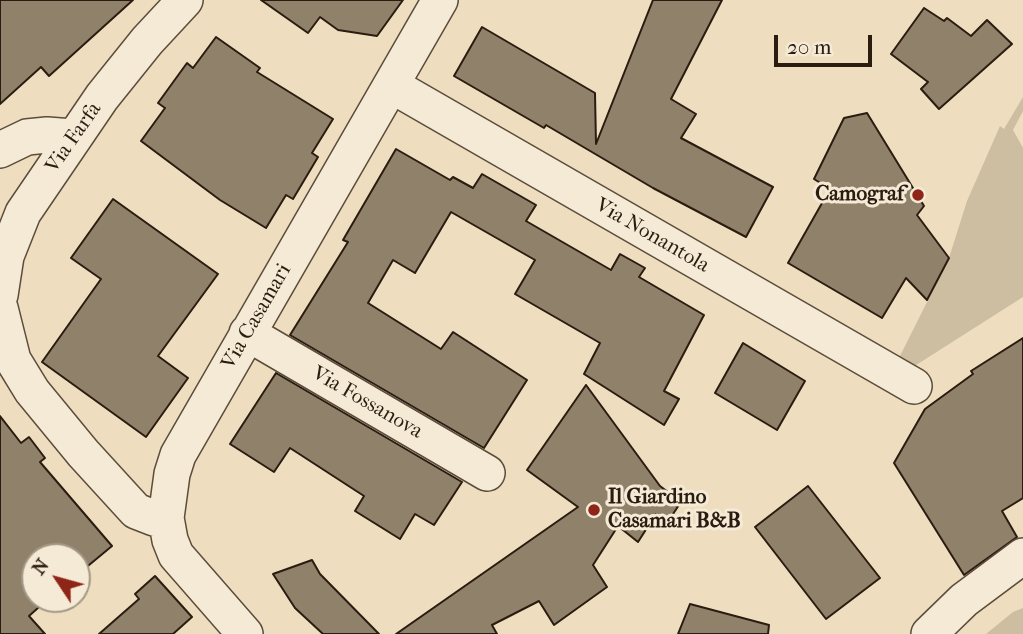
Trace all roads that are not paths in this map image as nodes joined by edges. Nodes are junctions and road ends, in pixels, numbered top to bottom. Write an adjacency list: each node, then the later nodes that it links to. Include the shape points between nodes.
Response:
1 (185, 0): 4 (street, Via Farfa)
2 (440, 0): 3 (street, Via Casamari)
3 (391, 85): 8 (street, Via Casamari); 9 (street, Via Nonantola)
4 (73, 137): 5 (street, via 27,138); 6 (street, Via Farfa, via 23,213 6,256)
5 (0, 150)
6 (0, 295)
7 (0, 308): 11 (street, via 13,360 32,390 136,511)
8 (247, 334): 10 (street, Via Fossanova); 11 (street, Via Casamari, via 178,455)
9 (914, 386)
10 (487, 473)
11 (166, 518): 13 (street, Via Casamari, via 176,555)
12 (1023, 556): 14 (street, via 964,600)
13 (245, 634)
14 (929, 634)

